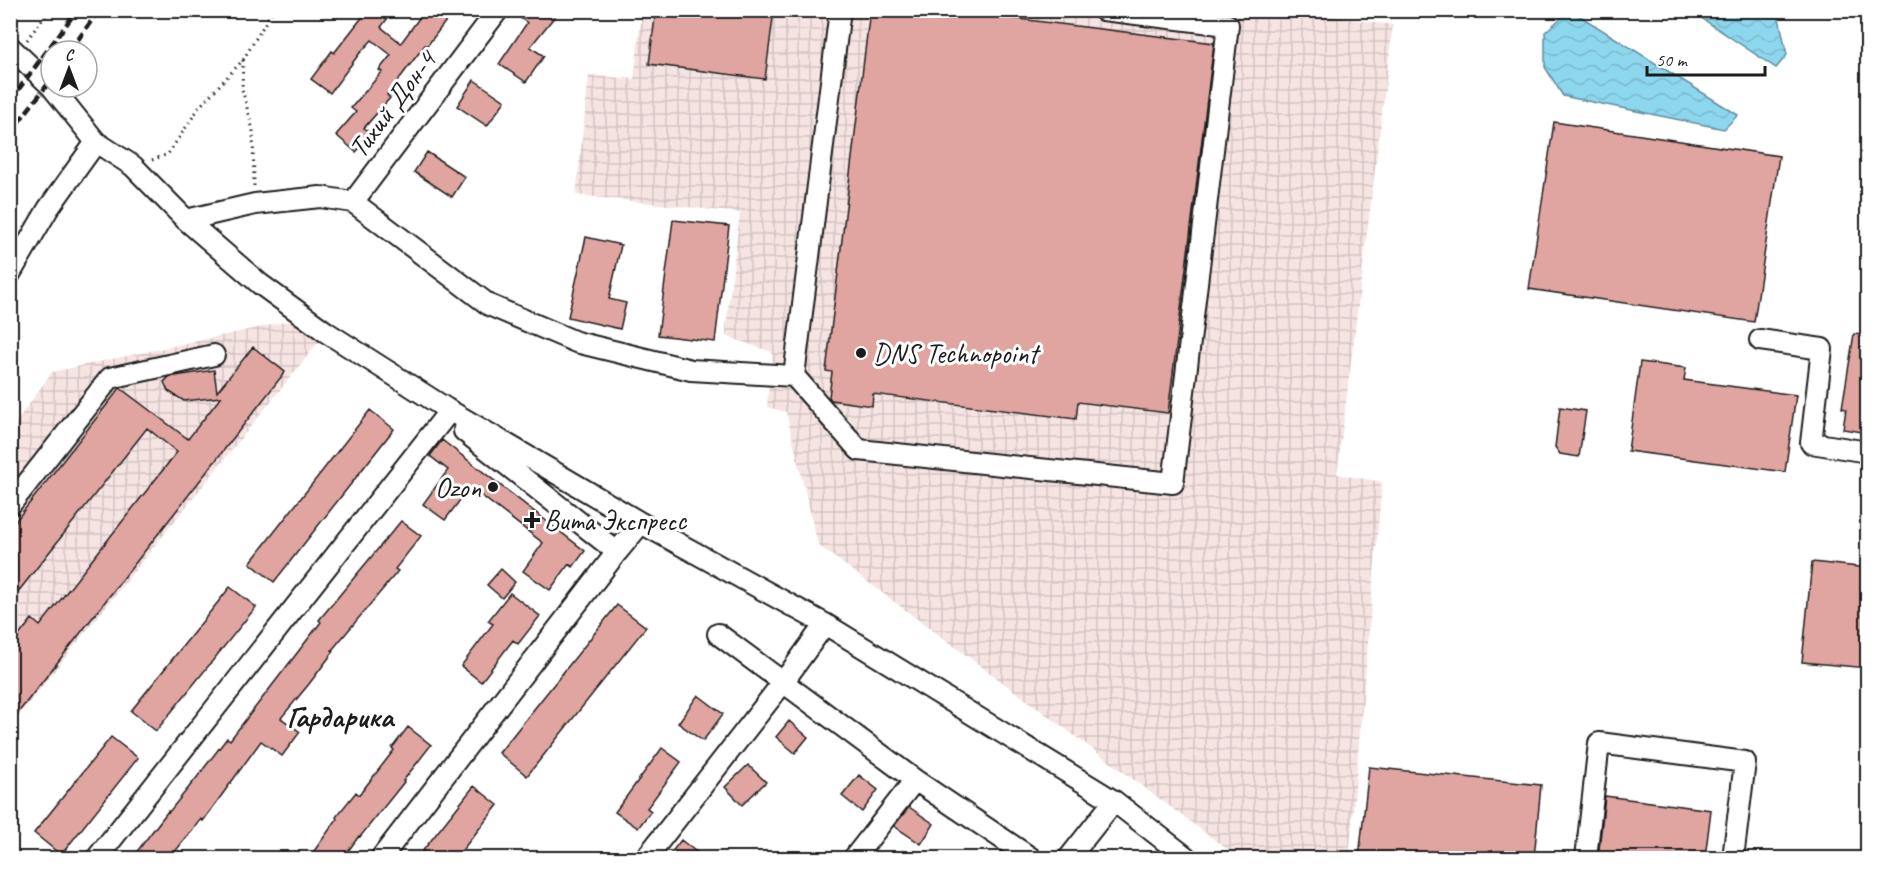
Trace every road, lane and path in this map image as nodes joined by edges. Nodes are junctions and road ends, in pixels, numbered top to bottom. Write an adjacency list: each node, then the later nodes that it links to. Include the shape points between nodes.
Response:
1 (50, 10): 6 (path)
2 (273, 10): 7 (path)
3 (498, 10): 12 (street, Тихий Дон-4)
4 (840, 10): 18 (street)
5 (1103, 10): 18 (street, via 1228,25 1173,483 859,450)
6 (14, 50): 8 (street)
7 (243, 60): 11 (path, via 201,105 168,154); 13 (path, via 242,89 253,130)
8 (39, 74)
9 (62, 99): 10 (street)
10 (96, 142): 11 (street); 15 (street, via 48,209)
11 (133, 166): 14 (street)
12 (353, 202): 13 (street, via 320,197); 18 (street, via 489,305 576,342 691,370)
13 (255, 204): 14 (street)
14 (186, 220): 19 (street, via 323,336)
15 (10, 274)
16 (1760, 340): 21 (street, via 1822,349 1812,443)
17 (214, 355): 22 (street, via 110,378)
18 (794, 376)
19 (447, 410): 23 (street); 30 (street)
20 (464, 431): 24 (street)
21 (1868, 452)
22 (10, 505)
23 (641, 524): 24 (street); 25 (street)
24 (617, 552): 31 (street)
25 (825, 624): 27 (street); 29 (street)
26 (718, 633): 27 (street)
27 (784, 681): 28 (street); 32 (street)
28 (915, 780): 33 (street); 34 (street)
29 (1114, 801): 35 (street); 36 (street)
30 (97, 858)
31 (381, 858)
32 (646, 858)
33 (854, 858)
34 (1031, 858)
35 (1069, 858)
36 (1187, 858)
37 (1586, 858): 38 (street, via 1599,742 1744,762)
38 (1733, 858)

